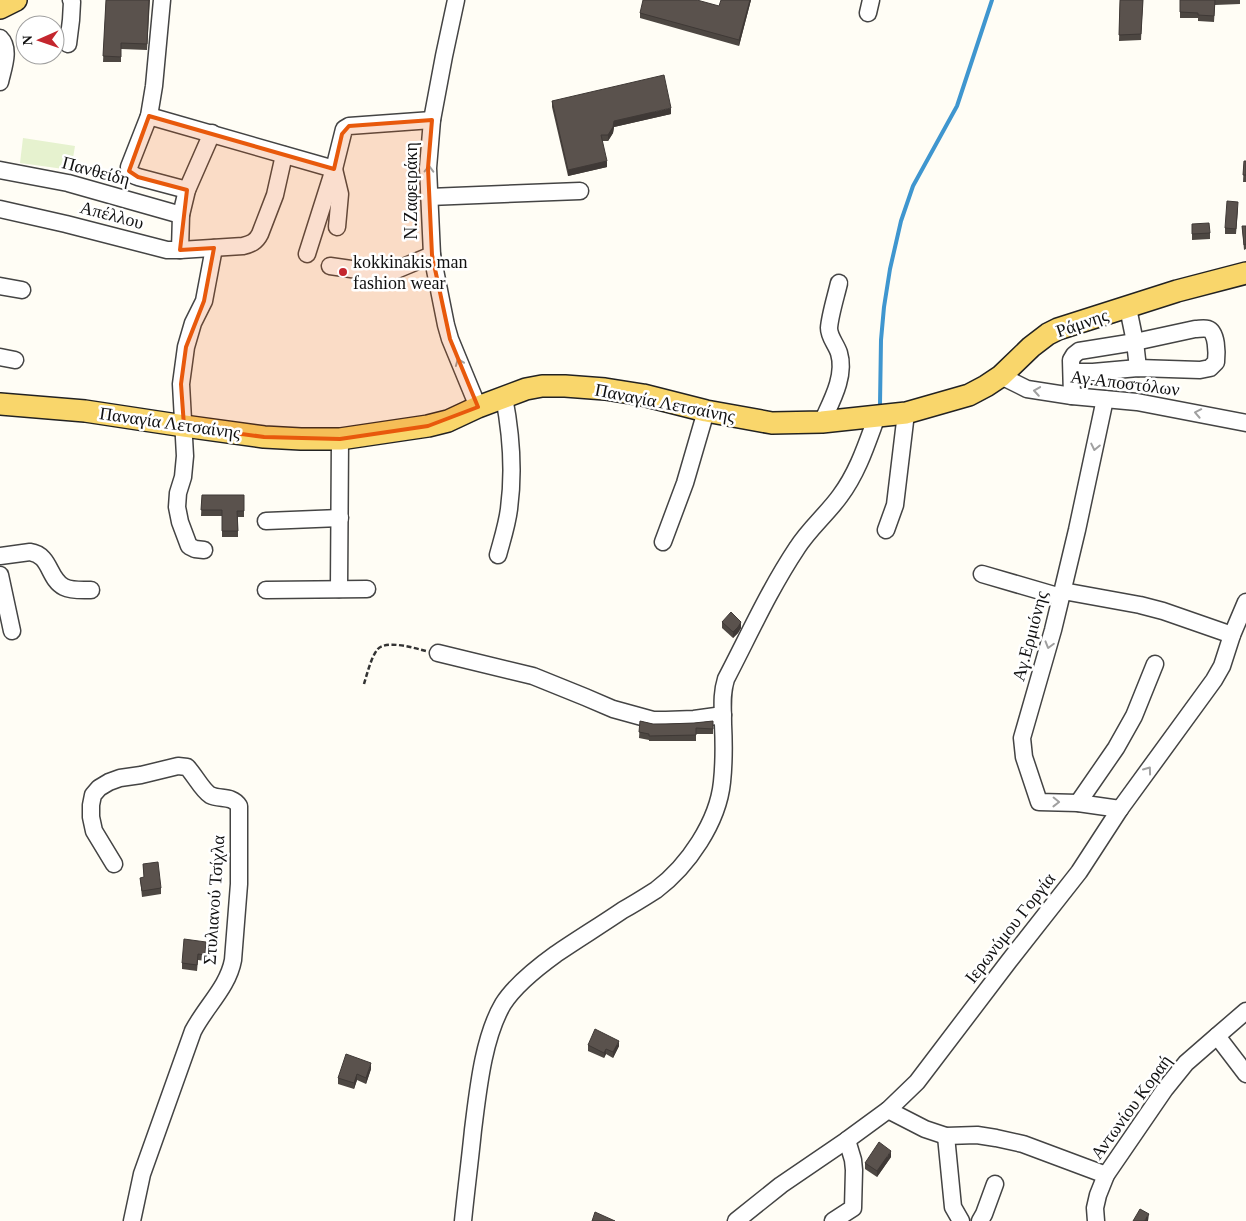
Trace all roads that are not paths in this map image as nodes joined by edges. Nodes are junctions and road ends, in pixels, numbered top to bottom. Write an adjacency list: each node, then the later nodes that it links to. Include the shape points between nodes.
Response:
1 (16, 0): 5 (main road)
2 (71, 0): 7 (street)
3 (162, 0): 9 (street)
4 (456, 0): 10 (street, Ν.Ζαφειράκη)
5 (0, 8)
6 (0, 38): 8 (street, via 5,43 6,53)
7 (68, 44)
8 (0, 82)
9 (149, 116): 11 (street); 15 (street, via 129,171 138,177)
10 (432, 120): 13 (street, via 349,126 342,134); 17 (street, Ν.Ζαφειράκη, one-way to 10, via 428,168)
11 (212, 133): 12 (street); 15 (street)
12 (284, 155): 13 (street); 21 (street, Απέλλου, via 275,195 257,240 242,246)
13 (334, 169): 20 (street, via 340,194); 23 (street)
14 (0, 170): 19 (street, Πανθείδη, via 68,183)
15 (187, 190): 19 (street)
16 (580, 191): 17 (street)
17 (430, 197): 24 (street, Ν.Ζαφειράκη)
18 (0, 209): 22 (street, Απέλλου, via 167,250)
19 (181, 215): 22 (street)
20 (337, 227)
21 (214, 248): 22 (street, Απέλλου); 45 (street, via 204,300 186,346 181,384)
22 (180, 250)
23 (307, 254)
24 (432, 255): 25 (street, via 379,274); 39 (street, Ν.Ζαφειράκη, one-way to 24, via 450,339)
25 (330, 266)
26 (1246, 272): 30 (main road, Ράμνης)
27 (839, 282): 43 (street, via 829,329 839,352 840,371)
28 (0, 286): 29 (street)
29 (22, 290)
30 (1128, 308): 31 (street); 34 (main road, Ράμνης, via 1053,332 1031,347)
31 (1135, 342): 32 (street); 32 (street, via 1205,328 1214,335 1217,353 1216,362 1210,368 1200,370); 33 (street, via 1079,351 1071,360)
32 (1138, 368): 33 (street)
33 (1072, 372): 36 (street)
34 (1001, 376): 36 (street, Αγ.Αποστόλων, one-way to 34, via 1027,389); 41 (main road, Ράμνης, via 969,395)
35 (504, 396): 39 (main road, Παναγία Λετσαίνης); 40 (main road, Παναγία Λετσαίνης, via 542,386 583,387 643,395); 52 (street, via 509,420 511,465 509,508)
36 (1072, 396): 37 (street, Αγ.Αποστόλων)
37 (1105, 399): 44 (street, Αγ.Αποστόλων, one-way to 37); 60 (street, Αγ.Ερμιόνης, one-way to 60)
38 (0, 404): 45 (main road, Παναγία Λετσαίνης, via 85,410)
39 (478, 407): 46 (main road, Παναγία Λετσαίνης, via 448,422)
40 (706, 411): 43 (main road, Παναγία Λετσαίνης, via 772,423); 50 (street, via 685,483)
41 (906, 413): 42 (main road, Ράμνης); 49 (street, via 895,505)
42 (877, 416): 43 (main road, Παναγία Λετσαίνης); 66 (street, via 856,470 841,495 798,546 758,616 726,679)
43 (822, 422)
44 (1246, 423)
45 (184, 426): 46 (main road, Παναγία Λετσαίνης, via 264,437); 51 (street, via 185,456 177,507 189,546)
46 (340, 439): 47 (street)
47 (340, 518): 48 (street); 56 (street)
48 (266, 521)
49 (886, 530)
50 (663, 542)
51 (204, 550)
52 (498, 555)
53 (0, 556): 58 (street, via 34,552 44,559 63,587)
54 (982, 574): 60 (street)
55 (0, 575): 62 (street)
56 (338, 589): 57 (street); 59 (street)
57 (367, 589)
58 (92, 590)
59 (266, 590)
60 (1062, 594): 63 (street, via 1140,605); 67 (street, Αγ.Ερμιόνης, one-way to 67, via 1022,738 1024,756 1039,802)
61 (1246, 602): 63 (street, Ιερωνύμου Γοργία)
62 (12, 631)
63 (1232, 635): 68 (street, Ιερωνύμου Γοργία, one-way to 63, via 1214,680)
64 (438, 652): 66 (street, via 534,676 613,710 644,718 694,719)
65 (1155, 664): 67 (street, via 1134,716)
66 (723, 715): 79 (street, via 720,799 705,834 693,851 656,890 544,963 511,993 503,1005 491,1033 481,1074)
67 (1078, 803): 68 (street, Αγ.Ερμιόνης)
68 (1120, 809): 73 (street, Ιερωνύμου Γοργία, via 1079,872 918,1082)
69 (114, 864): 78 (street, Στυλιανού Τσίχλα, via 94,831 91,817 92,795 109,782 183,766 206,792 236,801 239,806 239,884 231,969 193,1031 142,1174)
70 (1246, 1011): 71 (street, Αντωνίου Κοραή)
71 (1217, 1036): 72 (street); 76 (street, Αντωνίου Κοραή, via 1186,1064 1165,1089)
72 (1246, 1074)
73 (888, 1110): 74 (street); 75 (street, Ιερωνύμου Γοργία)
74 (946, 1136): 76 (street, via 977,1135 1024,1144); 82 (street, via 953,1207)
75 (847, 1140): 80 (street, Ιερωνύμου Γοργία, via 781,1185); 81 (street, via 854,1170 853,1208)
76 (1106, 1175): 84 (street, Αντωνίου Κοραή, via 1095,1208)
77 (995, 1184): 83 (street)
78 (132, 1221)
79 (463, 1221)
80 (736, 1221)
81 (832, 1221)
82 (961, 1221)
83 (980, 1221)
84 (1096, 1221)

